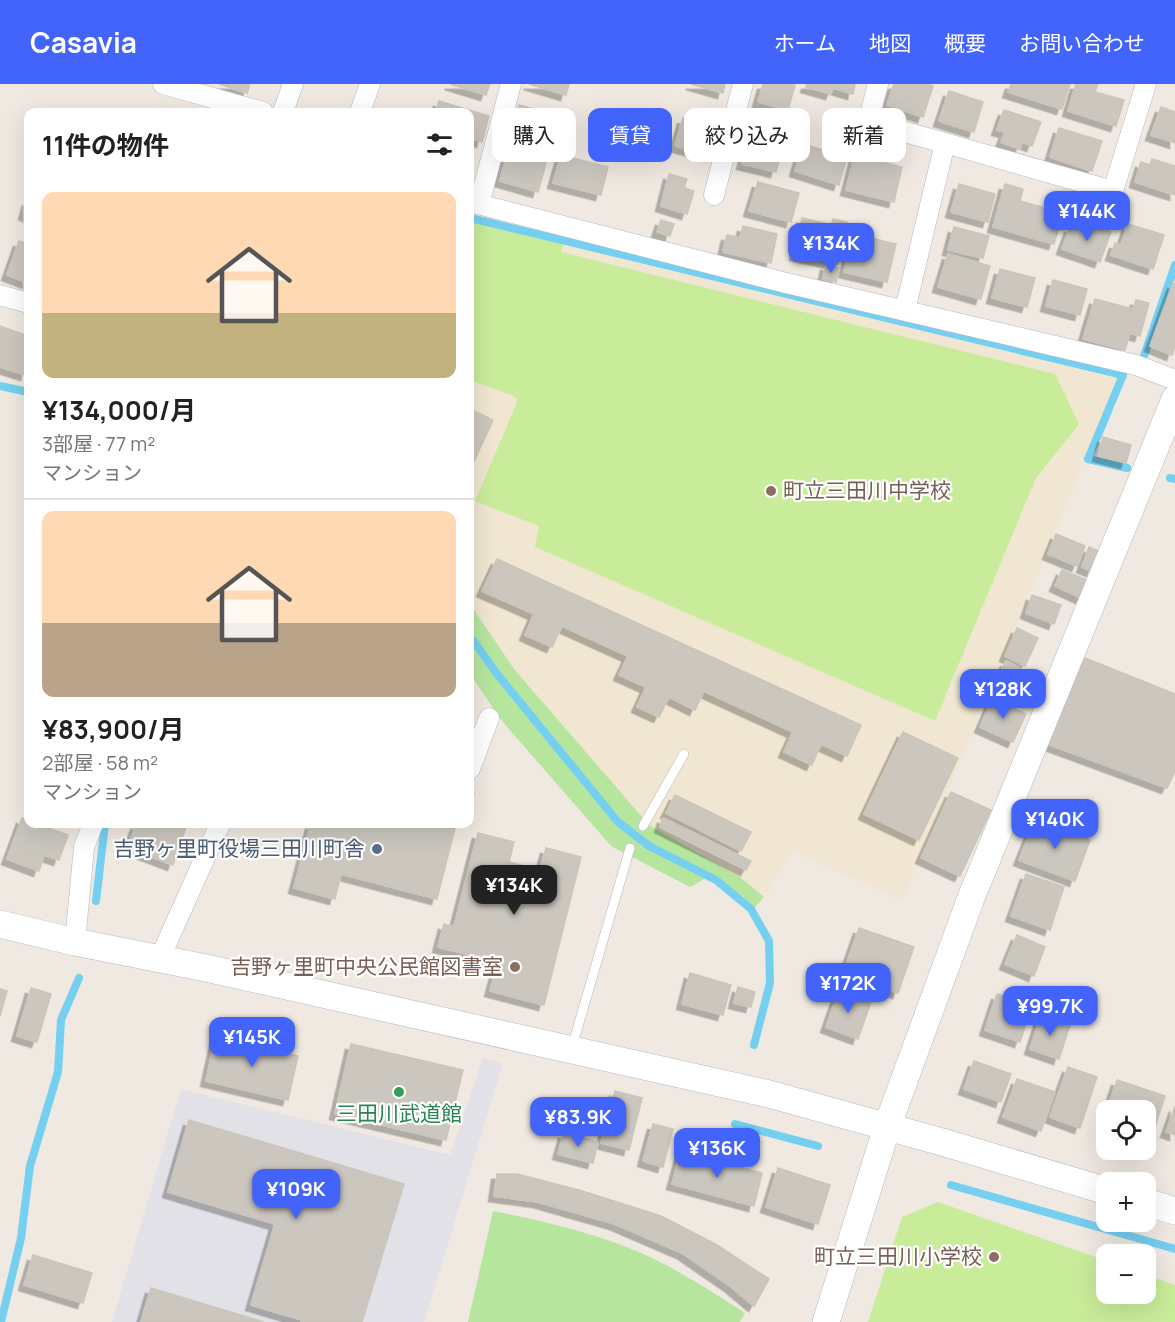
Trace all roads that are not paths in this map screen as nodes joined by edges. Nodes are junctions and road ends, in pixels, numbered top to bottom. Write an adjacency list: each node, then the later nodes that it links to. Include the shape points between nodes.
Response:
1 (163, 84): 8 (street)
2 (293, 84): 9 (street)
3 (370, 84): 10 (street)
4 (512, 84): 13 (street)
5 (742, 84): 12 (street)
6 (879, 84): 11 (street, via 868,122)
7 (1146, 84): 11 (street, via 1113,191)
8 (249, 108)
9 (284, 108)
10 (361, 108)
11 (945, 143): 16 (street)
12 (714, 195)
13 (474, 203): 16 (street)
14 (0, 295): 15 (street)
15 (24, 302)
16 (905, 310): 17 (street, via 1136,364)
17 (1175, 380)
18 (1175, 399): 30 (street, via 971,898)
19 (489, 718): 21 (street)
20 (684, 754): 22 (lane)
21 (474, 759)
22 (643, 826)
23 (91, 828): 27 (street, via 84,847)
24 (218, 828): 28 (street)
25 (630, 848): 29 (lane)
26 (0, 924): 27 (street)
27 (75, 942): 28 (street)
28 (159, 960): 29 (street)
29 (571, 1049): 30 (street, via 769,1094)
30 (886, 1127): 31 (street); 34 (street)
31 (1096, 1188)
32 (1156, 1205): 33 (street)
33 (1175, 1211)
34 (826, 1322)

